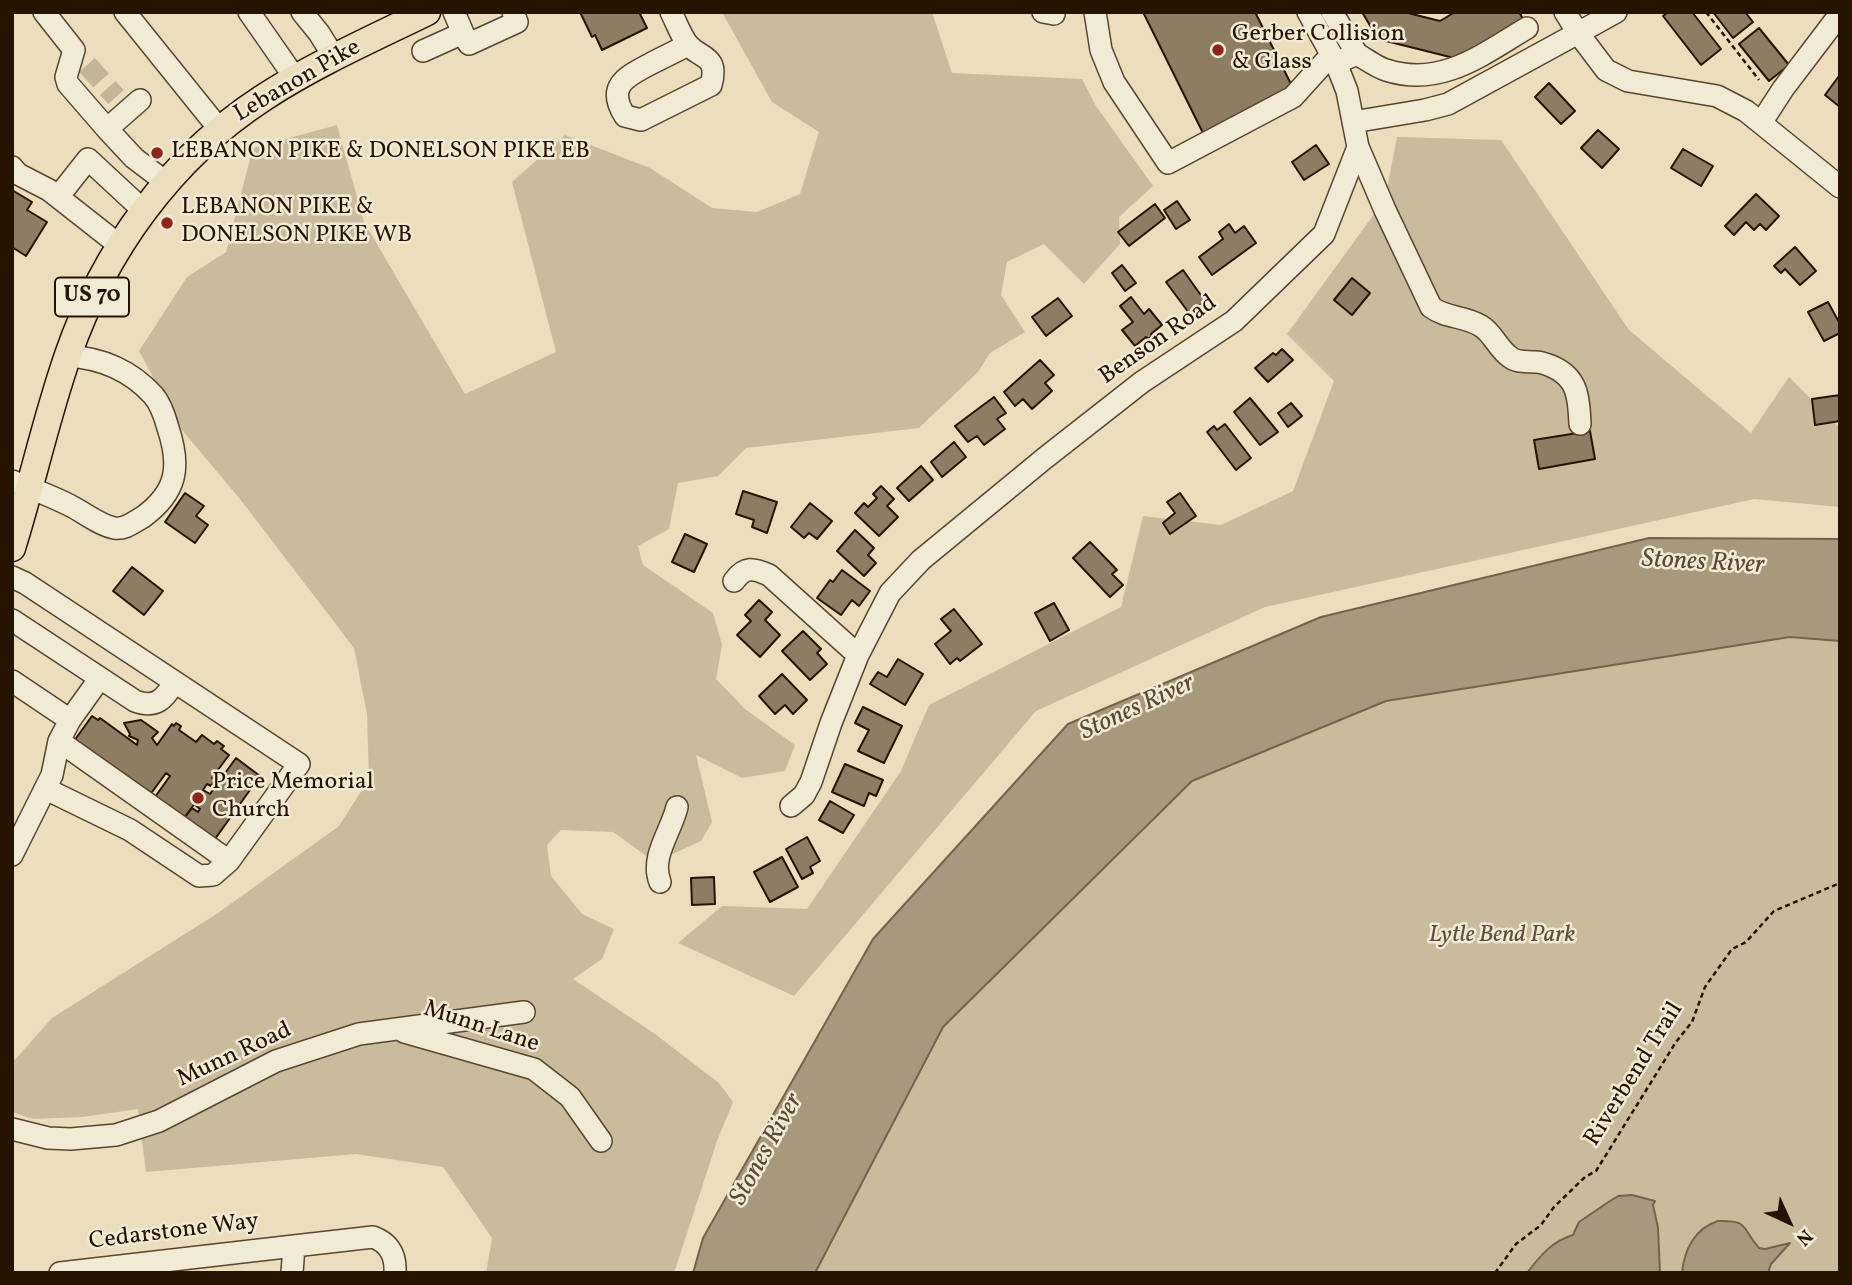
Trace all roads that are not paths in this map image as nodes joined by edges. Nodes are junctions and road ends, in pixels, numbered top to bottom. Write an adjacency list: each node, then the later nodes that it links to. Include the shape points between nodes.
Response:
1 (44, 12): 30 (street, via 80,57 66,76 68,84)
2 (125, 12): 31 (street)
3 (249, 12): 25 (street)
4 (302, 12): 22 (street)
5 (427, 12): 15 (main road, Lebanon Pike / US 70)
6 (454, 12): 17 (street)
7 (513, 12): 17 (street, via 517,22 469,44)
8 (671, 12): 19 (street)
9 (1095, 12): 23 (street, via 1101,50 1114,82 1168,163 1293,97)
10 (1308, 12): 23 (street)
11 (1332, 12): 21 (street)
12 (1565, 12): 18 (street)
13 (1615, 12): 18 (street)
14 (1840, 14): 29 (street)
15 (398, 19): 22 (main road, Lebanon Pike / US 70)
16 (1527, 28): 24 (street, via 1462,66)
17 (463, 33): 20 (street)
18 (1578, 33): 27 (street); 29 (street, via 1606,70 1628,81 1717,96)
19 (688, 45)
20 (423, 51)
21 (1357, 54): 23 (street); 24 (street, via 1385,70)
22 (334, 57): 25 (main road, Lebanon Pike / US 70)
23 (1333, 59): 28 (street, via 1347,91)
24 (1424, 75): 27 (street)
25 (295, 78): 31 (main road, Lebanon Pike / US 70)
26 (128, 102): 30 (street)
27 (1437, 107): 28 (street)
28 (1353, 122): 32 (street)
29 (1761, 123): 35 (street)
30 (107, 128): 34 (street, via 134,159)
31 (220, 130): 34 (main road, Lebanon Pike / US 70)
32 (1358, 147): 40 (street, via 1431,307 1443,316 1485,328 1510,358 1559,370 1575,383); 46 (street, Benson Road, via 1324,233 1234,321 1133,390 921,560 890,593)
33 (12, 167): 36 (street)
34 (167, 183): 37 (main road, Lebanon Pike / US 70)
35 (1840, 187)
36 (58, 197): 37 (street, via 88,159); 38 (street)
37 (144, 211): 38 (main road, Lebanon Pike / US 70)
38 (119, 245): 39 (main road, Lebanon Pike / US 70)
39 (68, 356): 41 (main road, Lebanon Pike / US 70); 41 (street, via 107,363 155,397 176,462 168,493 130,526 115,528)
40 (1580, 424)
41 (21, 484): 42 (main road, Lebanon Pike / US 70)
42 (12, 548)
43 (12, 577): 49 (street)
44 (734, 582): 46 (street, via 746,570 769,575)
45 (12, 620): 47 (street)
46 (858, 655): 53 (street, Benson Road, via 811,782)
47 (100, 678): 49 (street, via 144,705 164,698); 50 (street)
48 (12, 681): 50 (street)
49 (175, 682): 56 (street, via 299,764)
50 (70, 720): 51 (street)
51 (59, 741): 52 (street); 56 (street)
52 (46, 789): 55 (street); 56 (street, via 130,831 199,876 214,875)
53 (791, 806)
54 (677, 807): 57 (street, via 655,871)
55 (12, 855)
56 (229, 861)
57 (660, 882)
58 (524, 1012): 59 (street, Munn Road)
59 (399, 1030): 60 (street, Munn Road, via 359,1034 276,1061 159,1121 116,1135 48,1138); 61 (street, Munn Lane, via 534,1069 570,1097)
60 (12, 1129)
61 (600, 1141)
62 (294, 1246): 63 (street, Cedarstone Way); 64 (street, Cedarstone Way); 65 (street, Cedarstone Way, via 376,1238 392,1252)
63 (60, 1273)
64 (292, 1273)
65 (395, 1273)

